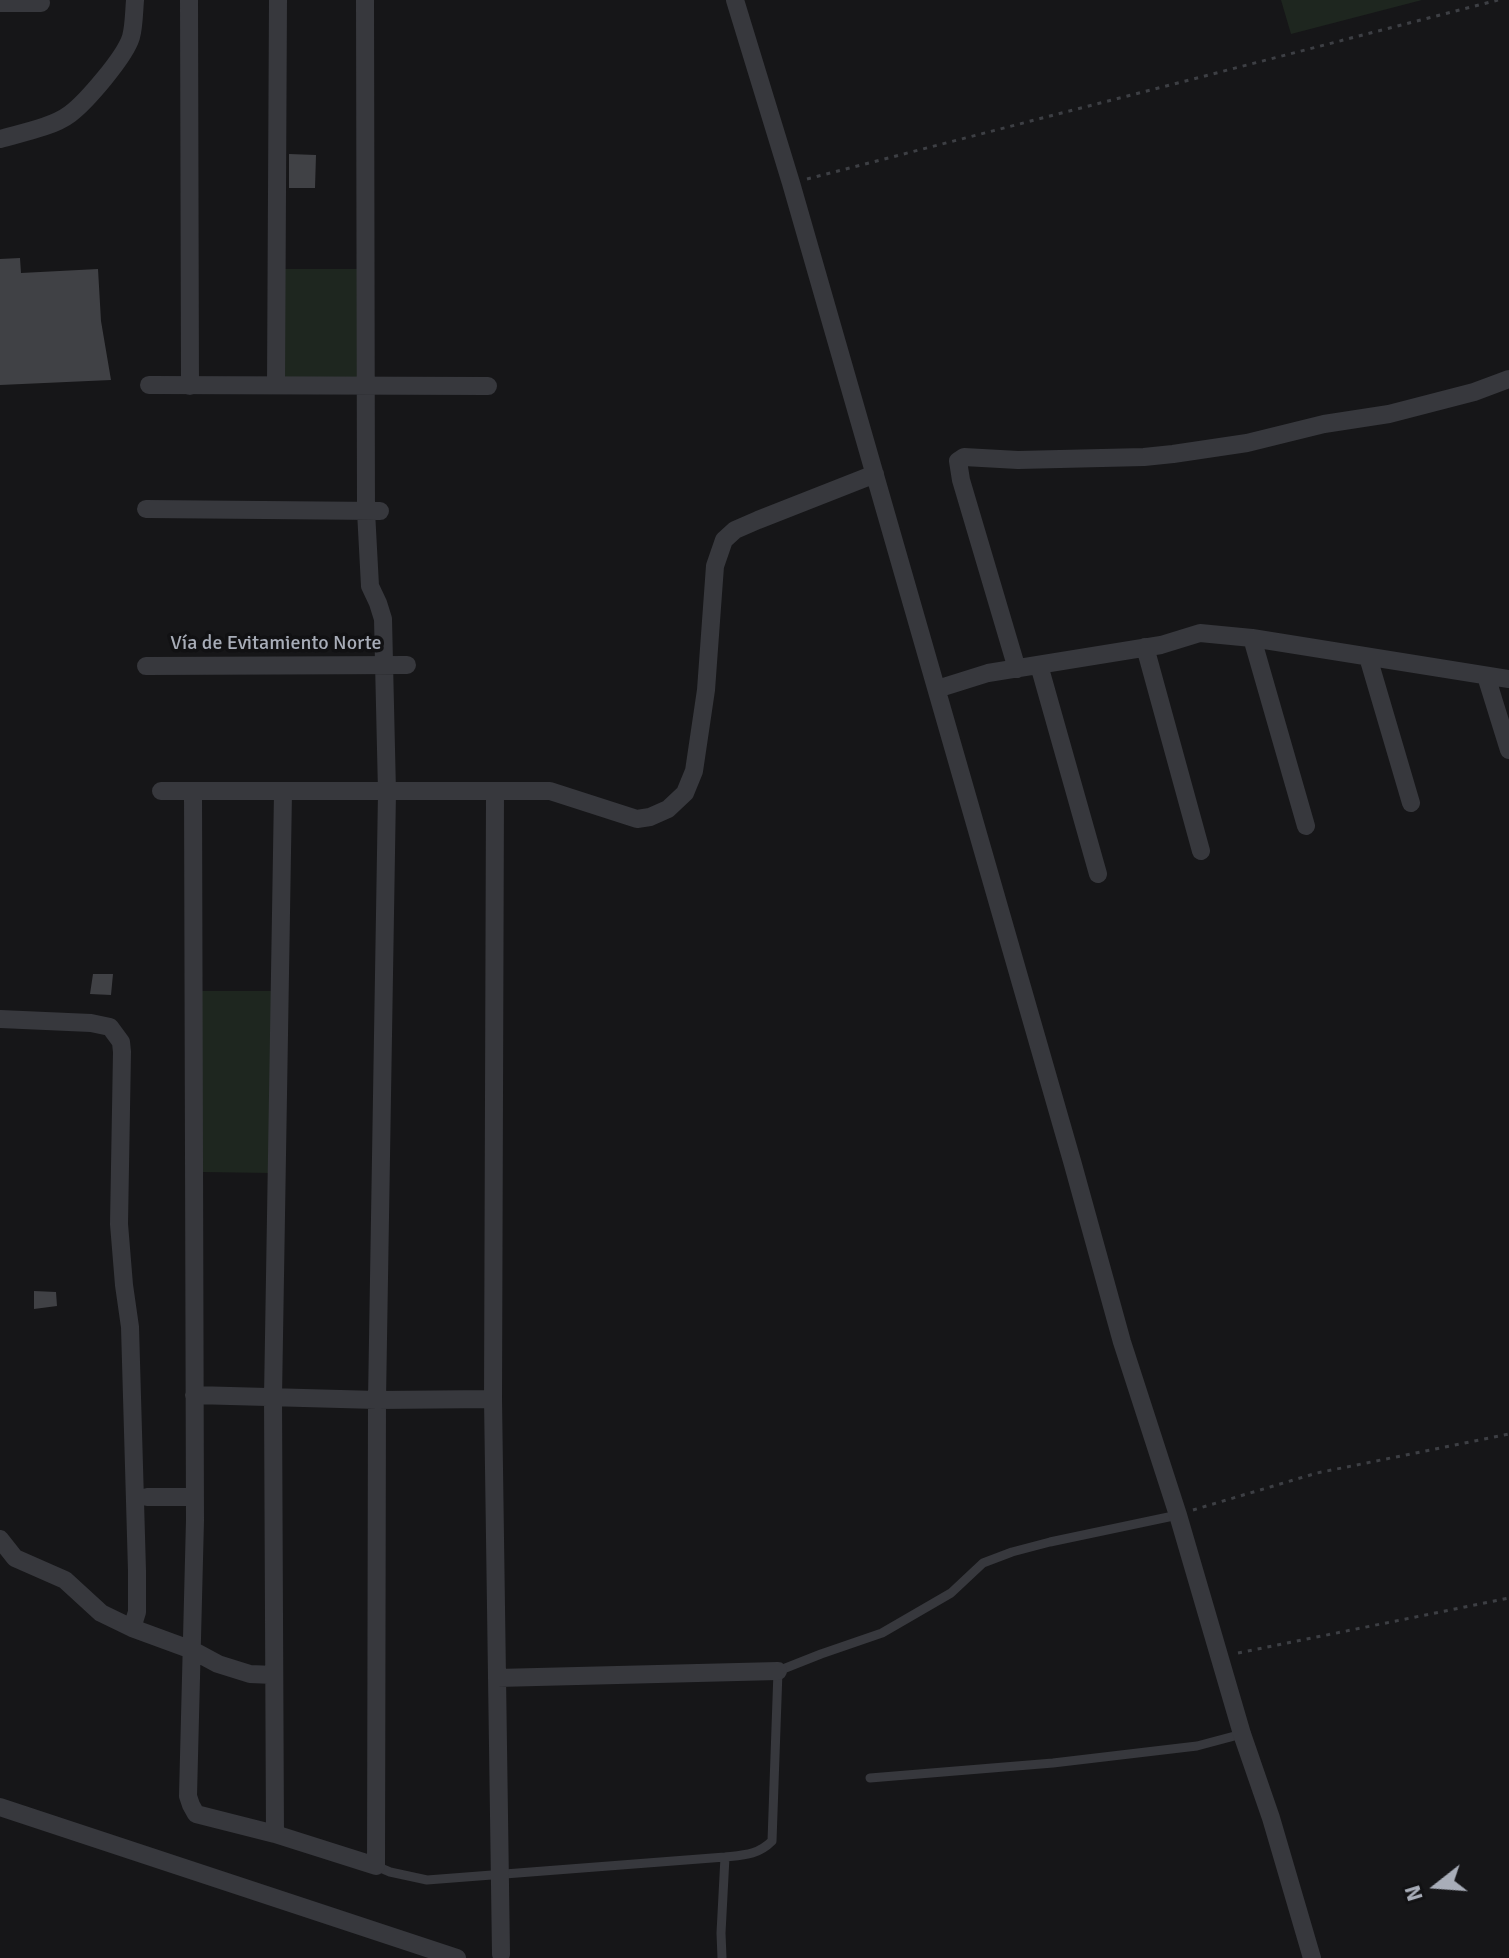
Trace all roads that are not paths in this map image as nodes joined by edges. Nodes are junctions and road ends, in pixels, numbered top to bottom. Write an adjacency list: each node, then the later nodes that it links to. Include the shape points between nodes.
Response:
1 (135, 0): 8 (street, via 130,38 104,79 69,115)
2 (189, 0): 13 (street)
3 (278, 0): 11 (street)
4 (365, 0): 12 (street)
5 (735, 0): 15 (street)
6 (0, 3): 7 (street)
7 (41, 3)
8 (0, 139)
9 (1509, 379): 25 (street, via 1389,414 1173,454 964,457 958,461 961,480)
10 (149, 385): 13 (street)
11 (276, 385): 12 (street); 13 (street)
12 (366, 385): 14 (street); 17 (street)
13 (190, 386)
14 (488, 386)
15 (875, 474): 28 (street); 34 (street, via 735,530 724,540 715,566 694,771 685,793 668,809 637,819 550,791)
16 (146, 509): 17 (street)
17 (373, 511): 21 (street, via 370,586 383,619)
18 (1252, 638): 19 (street, via 1200,633); 20 (street); 36 (street)
19 (1145, 647): 23 (street); 37 (street)
20 (1368, 657): 26 (street); 35 (street)
21 (383, 665): 22 (street, Vía de Evitamiento Norte); 24 (street, Vía de Evitamiento Norte); 33 (street)
22 (407, 665)
23 (1039, 665): 25 (street); 38 (street)
24 (146, 666)
25 (1017, 669): 28 (street)
26 (1486, 676): 27 (street); 29 (street)
27 (1509, 679)
28 (937, 689): 46 (street, via 1122,1342)
29 (1509, 750)
30 (161, 791): 31 (street)
31 (193, 791): 32 (street); 40 (street)
32 (283, 792): 33 (street); 41 (street)
33 (387, 792): 34 (street); 43 (street)
34 (495, 792): 42 (street)
35 (1411, 803)
36 (1306, 826)
37 (1201, 851)
38 (1098, 874)
39 (0, 1019): 48 (street, via 91,1023 110,1027 121,1042 119,1224 130,1327 137,1571)
40 (194, 1395): 41 (street); 45 (street)
41 (273, 1397): 43 (street); 51 (street)
42 (493, 1399): 43 (street); 52 (street)
43 (377, 1400): 58 (street)
44 (147, 1497): 45 (street)
45 (195, 1497): 49 (street)
46 (1178, 1515): 50 (lane, via 1050,1542 983,1563 951,1593 882,1633); 53 (street)
47 (0, 1539): 48 (street, via 15,1558 65,1580 101,1613)
48 (132, 1628): 49 (street)
49 (192, 1650): 51 (street, via 250,1674); 56 (street, via 191,1805 196,1814)
50 (778, 1671): 52 (street); 57 (lane, via 772,1841 763,1850)
51 (274, 1675): 56 (street)
52 (497, 1678): 59 (street)
53 (1242, 1734): 54 (lane, via 1197,1746); 63 (street)
54 (870, 1778)
55 (0, 1807): 61 (street)
56 (275, 1834): 58 (street)
57 (725, 1857): 59 (lane); 62 (lane)
58 (376, 1866): 59 (lane, via 427,1880)
59 (500, 1874): 60 (street)
60 (501, 1954)
61 (457, 1958)
62 (722, 1958)
63 (1312, 1958)

